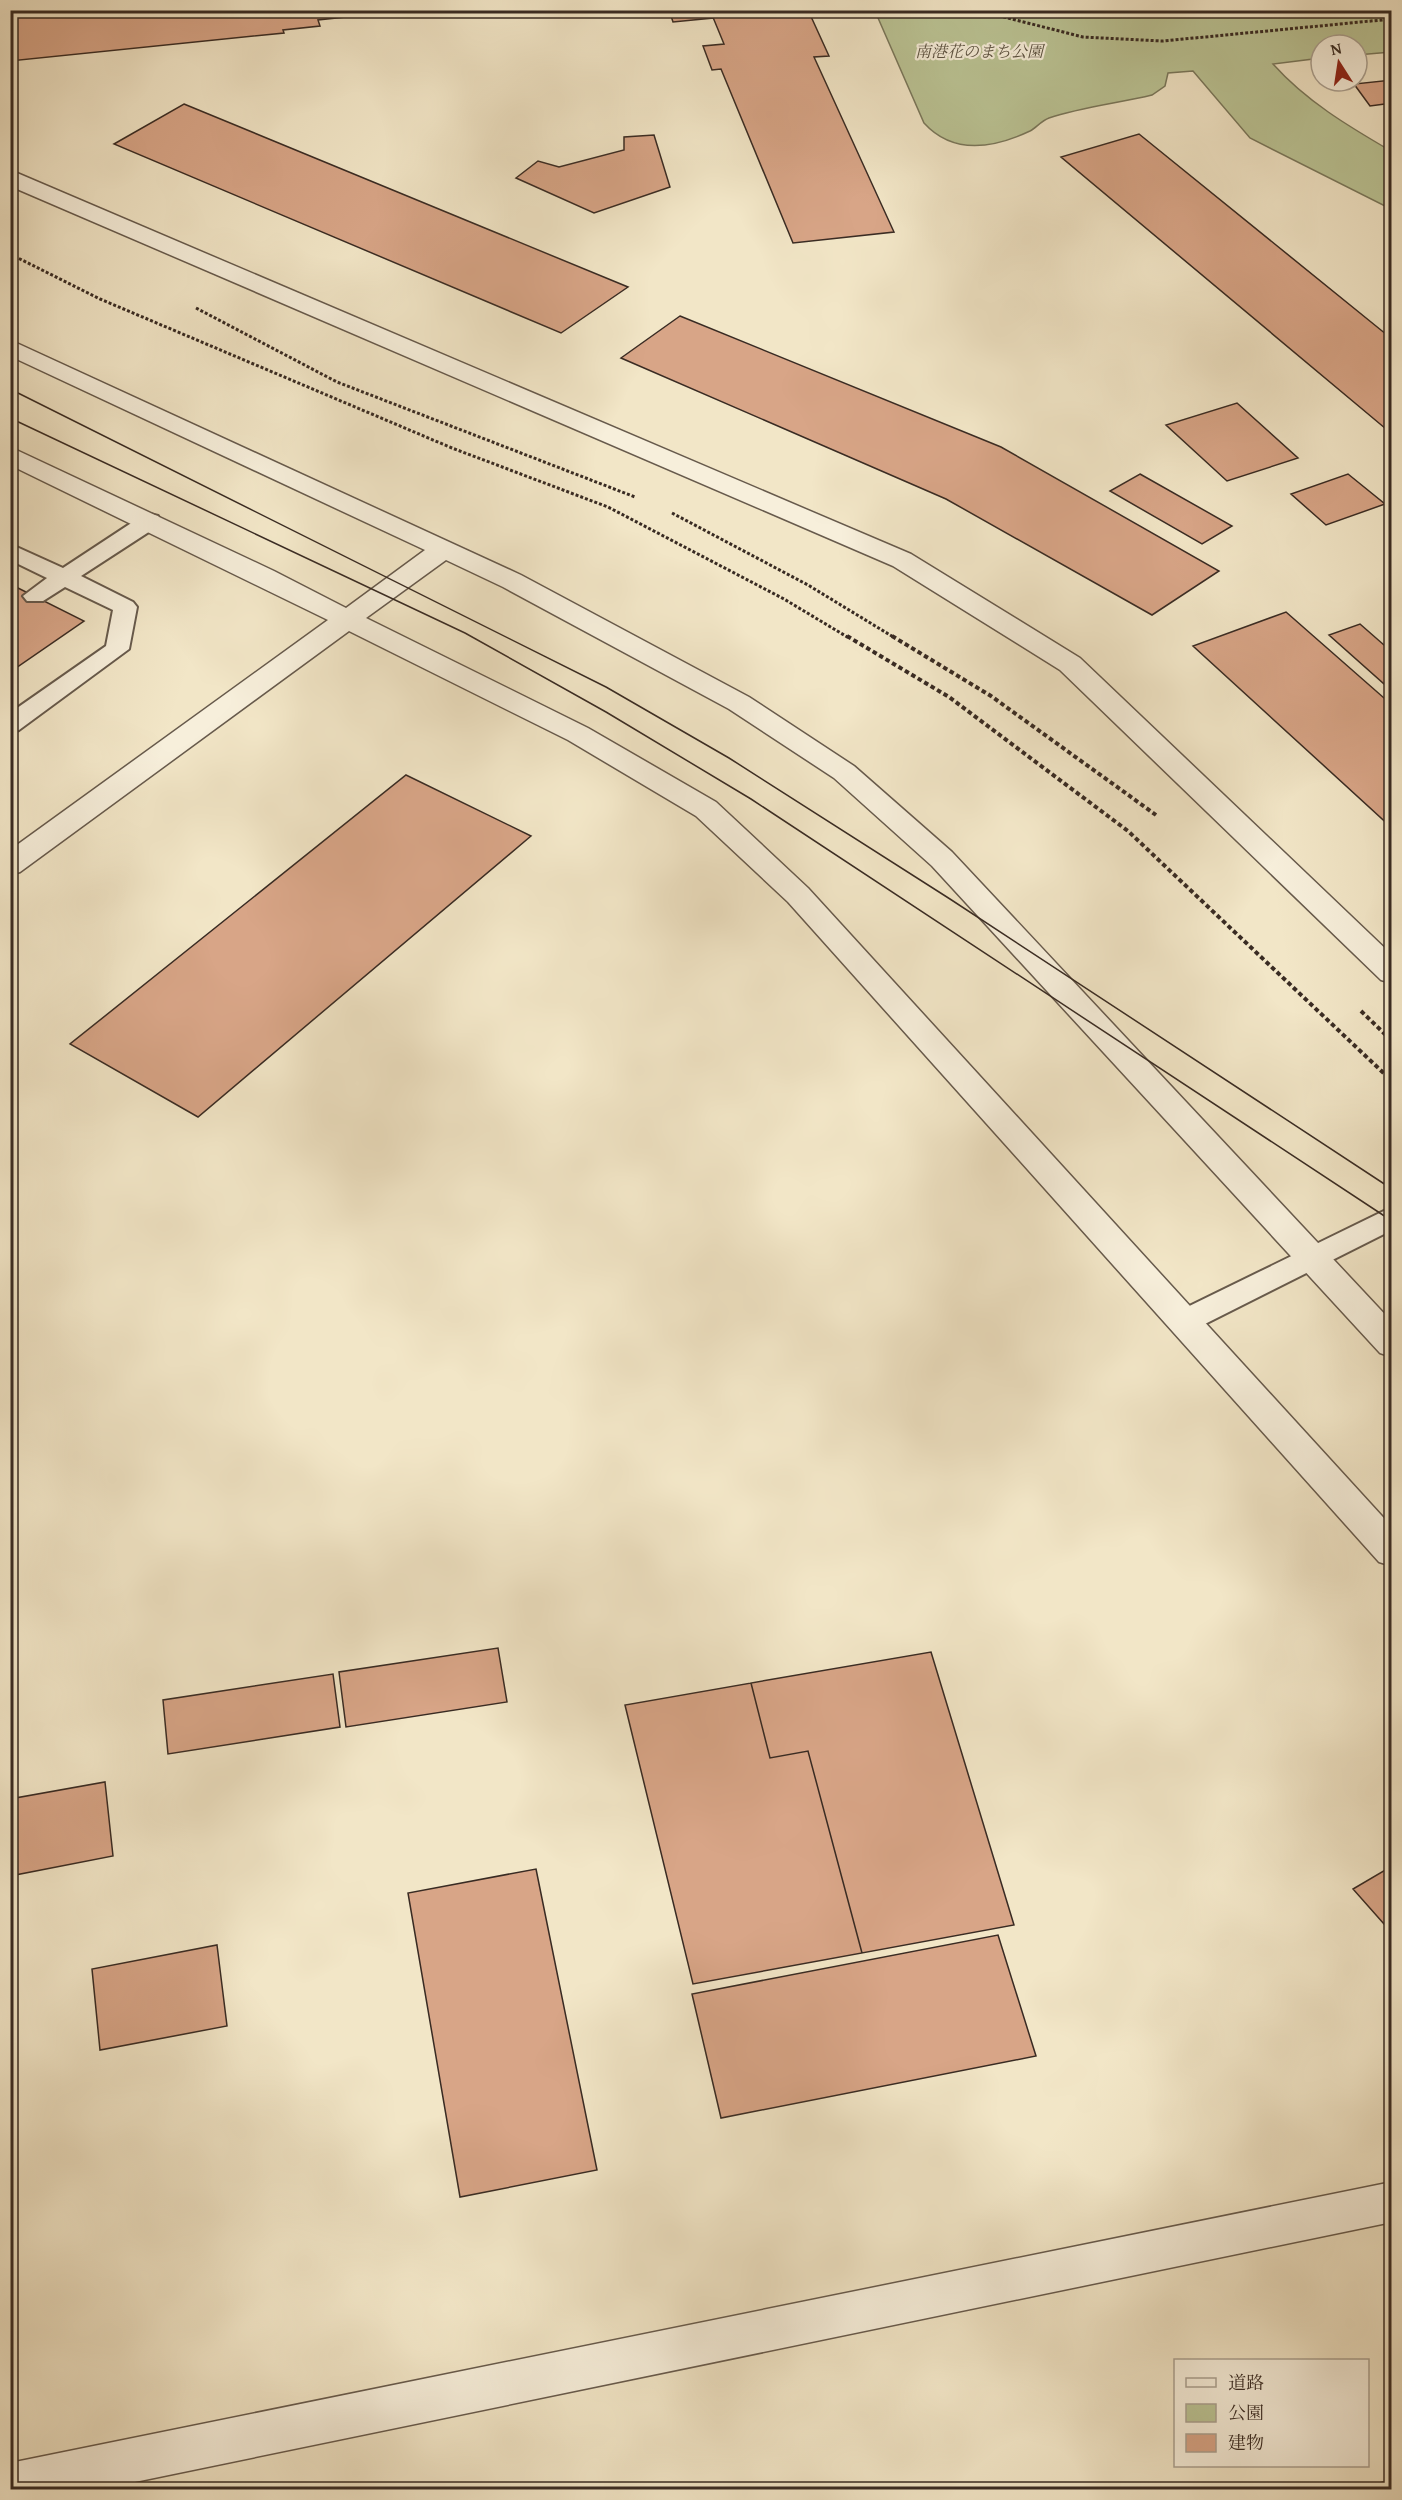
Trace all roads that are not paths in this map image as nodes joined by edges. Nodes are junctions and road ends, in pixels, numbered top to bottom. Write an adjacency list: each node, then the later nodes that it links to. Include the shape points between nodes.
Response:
1 (10, 177): 12 (street, via 902,560 1070,664)
2 (10, 347): 5 (street)
3 (10, 455): 4 (street)
4 (150, 521): 7 (lane); 9 (street)
5 (444, 549): 9 (street); 14 (street, via 512,581 739,703 844,772 942,859)
6 (10, 551): 7 (lane)
7 (64, 577): 8 (lane); 10 (lane, via 124,607 117,649)
8 (35, 596)
9 (347, 620): 11 (street); 15 (street, via 578,734 706,809 798,895)
10 (10, 725)
11 (14, 857)
12 (1392, 973)
13 (1392, 1217): 14 (lane)
14 (1309, 1256): 15 (lane); 16 (street)
15 (1183, 1322): 17 (street)
16 (1392, 1344)
17 (1392, 1552)
18 (1392, 2202): 19 (street)
19 (10, 2485)

